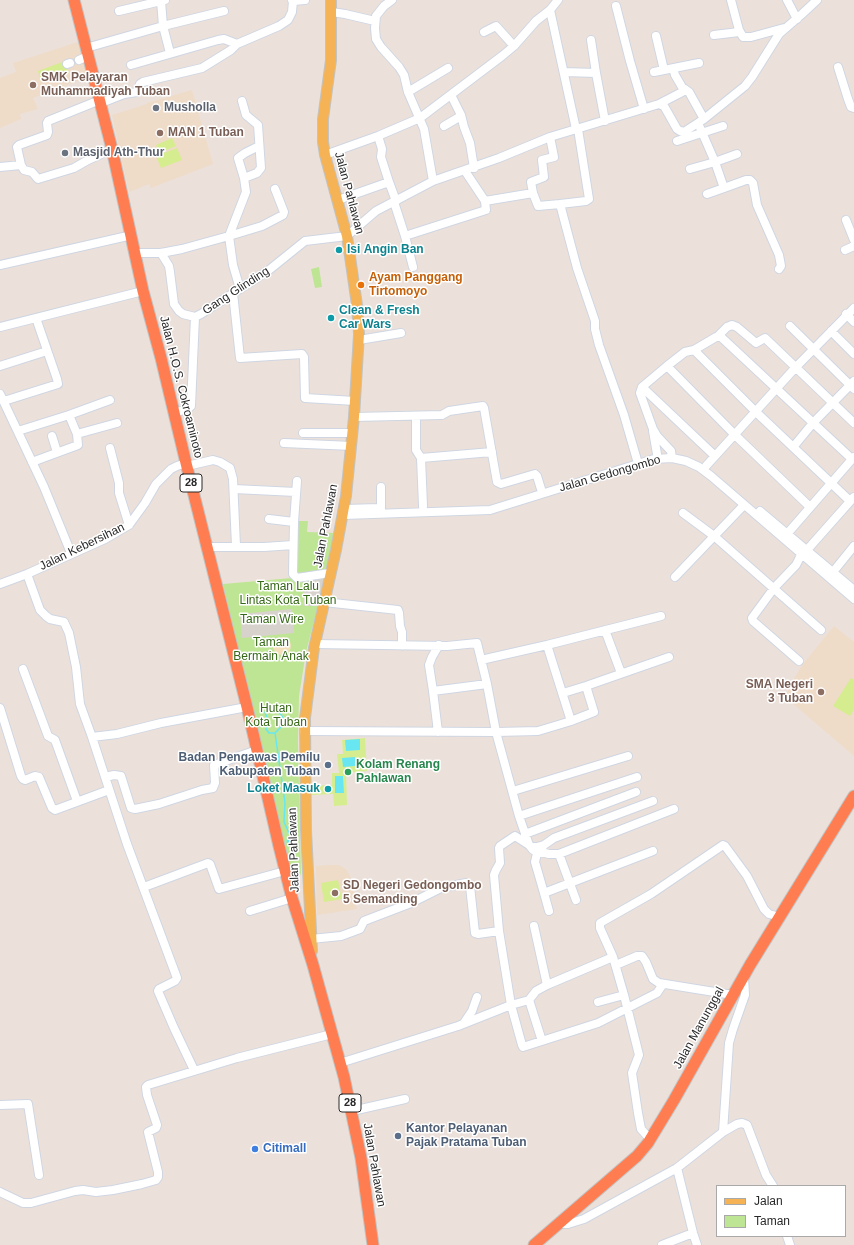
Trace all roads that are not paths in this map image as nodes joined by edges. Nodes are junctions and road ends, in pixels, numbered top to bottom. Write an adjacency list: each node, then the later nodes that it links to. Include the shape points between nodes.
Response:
1 (74, 0): 28 (highway, Jalan H.O.S. Cokroaminoto / 28)
2 (163, 0): 13 (street); 18 (street)
3 (305, 0): 10 (street)
4 (332, 0): 15 (main road, Jalan Pahlawan)
5 (392, 0): 17 (street, via 378,12)
6 (558, 0): 12 (street)
7 (732, 0): 21 (street)
8 (787, 0): 16 (street)
9 (817, 0): 16 (street)
10 (293, 1): 25 (street, via 291,16 284,23)
11 (616, 6): 44 (street)
12 (550, 10): 26 (street, via 536,21); 35 (street)
13 (119, 11)
14 (224, 11): 18 (street)
15 (332, 12): 17 (street); 60 (main road, Jalan Pahlawan, via 331,60 322,131)
16 (797, 19): 19 (street)
17 (375, 21): 39 (street, via 378,43 402,70)
18 (163, 26): 27 (street); 28 (street)
19 (784, 28): 21 (street, via 749,37 743,37); 49 (street, via 748,83)
20 (484, 32): 26 (street, via 496,26)
21 (740, 32): 22 (street)
22 (714, 35)
23 (656, 36): 34 (street)
24 (591, 40): 37 (street)
25 (237, 44): 27 (street, via 224,39); 42 (street, via 202,68 143,82 137,92)
26 (514, 46): 40 (street)
27 (170, 53): 30 (street)
28 (85, 55): 42 (highway, Jalan H.O.S. Cokroaminoto / 28)
29 (699, 63): 33 (street)
30 (131, 65)
31 (838, 67): 45 (street, via 848,99)
32 (448, 68): 39 (street)
33 (673, 68): 34 (street); 38 (street)
34 (664, 70): 36 (street)
35 (564, 72): 37 (street); 52 (street)
36 (654, 72)
37 (596, 73): 48 (street)
38 (686, 90): 43 (street); 49 (street, via 692,97)
39 (408, 92): 47 (street)
40 (451, 95): 46 (street); 47 (street)
41 (242, 101): 57 (street, via 246,115 258,125)
42 (101, 102): 58 (highway, Jalan H.O.S. Cokroaminoto / 28); 62 (street, via 49,120 47,135 17,147)
43 (659, 104): 44 (street); 49 (street, via 664,106 680,131 686,131)
44 (644, 108): 48 (street)
45 (854, 108)
46 (462, 116): 50 (street); 64 (street)
47 (420, 118): 54 (street); 68 (street, via 427,142)
48 (605, 120): 52 (street)
49 (701, 121): 53 (street)
50 (444, 126)
51 (723, 126): 53 (street)
52 (577, 129): 55 (street); 77 (street, via 589,199)
53 (703, 132): 56 (street); 61 (street)
54 (378, 136): 60 (street); 69 (street)
55 (550, 137): 64 (street); 72 (street, via 554,157 542,160 544,177 531,182)
56 (677, 141)
57 (259, 146): 67 (street, via 260,170); 67 (street, via 238,158)
58 (112, 149): 62 (street, via 74,168 38,179); 79 (highway, Jalan H.O.S. Cokroaminoto / 28)
59 (737, 154): 61 (street)
60 (325, 155): 74 (main road, Jalan Pahlawan)
61 (715, 162): 65 (street); 70 (street)
62 (21, 165): 63 (street)
63 (0, 167)
64 (474, 168): 66 (street)
65 (690, 169)
66 (465, 171): 68 (street); 76 (street)
67 (244, 178): 80 (street, via 246,192)
68 (433, 181): 75 (street)
69 (389, 182): 74 (street); 75 (street)
70 (724, 188): 73 (street); 90 (street, via 746,180 753,183 757,206 779,255)
71 (275, 189): 80 (street, via 283,215 262,226)
72 (533, 193): 76 (street); 77 (street, via 538,206)
73 (707, 194)
74 (338, 200): 81 (main road, Jalan Pahlawan)
75 (395, 201): 81 (street, via 373,213); 82 (street)
76 (485, 201): 82 (street, via 487,208 484,211)
77 (560, 204): 144 (street, via 596,334)
78 (846, 220): 83 (street)
79 (132, 235): 86 (highway, Jalan H.O.S. Cokroaminoto / 28); 88 (street)
80 (229, 236): 87 (street); 92 (street)
81 (347, 236): 92 (street, Gang Glinding, via 305,240 269,270); 103 (main road, Jalan Pahlawan, via 357,305)
82 (405, 236): 89 (street)
83 (854, 240)
84 (854, 246): 85 (street)
85 (845, 250)
86 (136, 253): 87 (street); 91 (highway, Jalan H.O.S. Cokroaminoto / 28)
87 (161, 253): 95 (street, Gang Glinding, via 169,266 174,304 183,314)
88 (0, 265)
89 (413, 267)
90 (779, 269)
91 (143, 290): 96 (street); 119 (highway, Jalan H.O.S. Cokroaminoto / 28)
92 (237, 291): 95 (street, Gang Glinding); 116 (street, via 240,358 302,354 305,398)
93 (854, 308): 94 (street)
94 (846, 314): 97 (street); 100 (street)
95 (195, 317): 119 (street, via 191,406)
96 (36, 318): 99 (street); 106 (street)
97 (854, 322)
98 (790, 326): 104 (street)
99 (0, 327)
100 (831, 331): 104 (street); 107 (street)
101 (401, 333): 103 (street)
102 (718, 336): 105 (street); 110 (street, via 732,325 756,343 764,337); 113 (street)
103 (359, 340): 116 (main road, Jalan Pahlawan)
104 (814, 349): 110 (street); 111 (street)
105 (694, 350): 109 (street, via 685,352); 118 (street)
106 (47, 351): 108 (street); 114 (street, via 58,384)
107 (854, 354)
108 (0, 366)
109 (667, 366): 112 (street); 131 (street)
110 (796, 367): 113 (street); 117 (street)
111 (853, 385): 117 (street)
112 (642, 387): 126 (street, via 640,396); 141 (street)
113 (777, 389): 118 (street); 124 (street)
114 (2, 397): 127 (street)
115 (110, 400): 120 (street)
116 (355, 401): 122 (main road, Jalan Pahlawan)
117 (833, 403): 124 (street); 125 (street)
118 (756, 412): 131 (street); 135 (street)
119 (174, 413): 146 (highway, Jalan H.O.S. Cokroaminoto / 28)
120 (69, 415): 127 (street); 130 (street)
121 (416, 416): 122 (street); 138 (street, via 442,415 449,411 483,406); 142 (street, via 416,450)
122 (354, 418): 129 (main road, Jalan Pahlawan)
123 (117, 423): 130 (street)
124 (813, 423): 135 (street); 143 (street)
125 (854, 423)
126 (653, 429): 139 (street); 140 (street)
127 (18, 431): 145 (street)
128 (303, 433): 129 (street)
129 (353, 433): 134 (main road, Jalan Pahlawan)
130 (77, 434): 137 (street, via 78,445)
131 (735, 434): 141 (street); 158 (street)
132 (52, 436): 137 (street)
133 (284, 443): 134 (street)
134 (352, 446): 160 (main road, Jalan Pahlawan)
135 (794, 446): 149 (street)
136 (110, 448): 164 (street, via 119,493)
137 (57, 452): 145 (street)
138 (492, 452): 142 (street); 152 (street, via 498,483 535,474)
139 (657, 454): 140 (street, Jalan Gedongombo); 144 (street, Jalan Gedongombo)
140 (672, 456): 147 (street, Jalan Gedongombo, via 688,457); 154 (street, Jalan Gedongombo); 156 (street, Jalan Gedongombo, via 699,467)
141 (715, 456): 147 (street)
142 (421, 458): 157 (street)
143 (853, 458): 149 (street)
144 (637, 460): 152 (street, Jalan Gedongombo)
145 (32, 462): 172 (street)
146 (186, 465): 151 (street, Jalan Kebersihan, via 213,460 220,462 233,473); 164 (street, Jalan Kebersihan, via 171,469 156,484); 170 (highway, Jalan H.O.S. Cokroaminoto / 28)
147 (706, 466): 165 (street, Jalan Gedongombo)
148 (297, 481): 153 (street)
149 (830, 482): 155 (street); 158 (street)
150 (381, 487): 159 (street)
151 (234, 489): 153 (street); 168 (street, Jalan Kebersihan)
152 (541, 489): 154 (street, Jalan Gedongombo)
153 (296, 492): 163 (street)
154 (516, 499): 157 (street, Jalan Gedongombo, via 482,506); 160 (street, Jalan Gedongombo, via 482,511)
155 (852, 499): 171 (street)
156 (744, 505): 166 (street); 171 (street, Jalan Gedongombo)
157 (423, 506): 159 (street, Jalan Gedongombo)
158 (810, 507): 165 (street)
159 (381, 508): 160 (street, Jalan Gedongombo)
160 (343, 512): 174 (main road, Jalan Pahlawan)
161 (683, 513): 166 (street)
162 (269, 519): 163 (street)
163 (294, 522): 167 (street)
164 (129, 525): 172 (street, Jalan Kebersihan, via 105,539)
165 (787, 534): 171 (street, Jalan Gedongombo)
166 (714, 536): 176 (street); 178 (street)
167 (293, 545): 168 (street); 174 (street, via 292,571 295,578)
168 (236, 546): 170 (street)
169 (854, 546): 173 (street)
170 (207, 548): 198 (highway, Jalan H.O.S. Cokroaminoto / 28)
171 (804, 551): 173 (street, Jalan Gedongombo); 178 (street, via 796,565); 180 (street, Jalan Gedongombo)
172 (71, 553): 175 (street, Jalan Kebersihan)
173 (832, 572): 179 (street, Jalan Gedongombo)
174 (330, 573): 181 (main road, Jalan Pahlawan)
175 (27, 574): 177 (street, Jalan Kebersihan); 204 (street, via 40,610 50,619 64,622 69,633 80,704)
176 (675, 577)
177 (0, 584)
178 (774, 588): 184 (street); 191 (street, via 754,614 753,621)
179 (854, 590)
180 (854, 599)
181 (324, 602): 185 (main road, Jalan Pahlawan); 186 (street, via 355,609 398,610)
182 (661, 616): 183 (street)
183 (605, 630): 188 (street); 193 (street)
184 (821, 630)
185 (315, 644): 186 (street, via 353,641); 201 (main road, Jalan Pahlawan)
186 (402, 646): 187 (street)
187 (439, 646): 190 (street, via 476,643); 196 (street, via 429,665)
188 (547, 646): 190 (street); 197 (street)
189 (669, 657): 193 (street)
190 (481, 660): 194 (street)
191 (799, 661)
192 (23, 669): 214 (street, via 48,736 55,740)
193 (621, 673): 195 (street)
194 (487, 684): 196 (street); 203 (street)
195 (586, 686): 197 (street); 200 (street, via 594,712)
196 (433, 691): 202 (street)
197 (562, 693): 200 (street)
198 (247, 707): 204 (street); 205 (highway, Jalan H.O.S. Cokroaminoto / 28)
199 (0, 708): 214 (street, via 23,779 38,776 50,806 55,810)
200 (571, 721): 203 (street, via 538,731)
201 (304, 731): 202 (street); 236 (main road, Jalan Pahlawan)
202 (438, 732): 203 (street)
203 (496, 732): 211 (street)
204 (92, 737): 207 (street)
205 (257, 750): 207 (street, via 214,765 213,788 147,807 131,808 122,777); 225 (highway, Jalan H.O.S. Cokroaminoto / 28)
206 (628, 756): 211 (street)
207 (105, 777): 210 (street)
208 (637, 777): 209 (street)
209 (605, 788): 216 (street); 218 (street)
210 (109, 790): 214 (street); 227 (street)
211 (513, 791): 218 (street)
212 (636, 792): 216 (street)
213 (854, 796): 233 (highway, Jalan Manunggal)
214 (77, 801)
215 (653, 801): 220 (street)
216 (610, 802): 219 (street)
217 (674, 809): 224 (street)
218 (519, 816): 219 (street)
219 (525, 834): 221 (street)
220 (544, 844): 221 (street, via 534,847); 222 (street)
221 (529, 845): 222 (street, via 532,850); 235 (street, via 513,836 499,848 500,863 494,876)
222 (538, 851): 224 (street); 228 (street, via 535,865)
223 (653, 851): 226 (street)
224 (559, 854): 226 (street)
225 (285, 871): 227 (street, via 219,889 208,863); 229 (highway, Jalan H.O.S. Cokroaminoto / 28)
226 (570, 883): 228 (street); 230 (street)
227 (144, 887): 253 (street, via 177,978 158,991)
228 (544, 893): 232 (street)
229 (292, 898): 231 (street); 238 (highway, Jalan H.O.S. Cokroaminoto / 28)
230 (576, 900)
231 (250, 911)
232 (550, 911)
233 (780, 917): 237 (street, via 768,914 764,909 747,876 723,845 657,890 600,923); 239 (highway, Jalan Manunggal)
234 (534, 926): 241 (street)
235 (499, 931): 236 (street, via 475,933 470,886 466,883 441,888 364,921 360,929 341,936); 247 (street)
236 (311, 940): 238 (main road, Jalan Pahlawan)
237 (615, 961): 240 (street, via 642,956 653,979); 241 (street); 242 (street)
238 (313, 965): 250 (highway, Jalan Pahlawan / 28)
239 (744, 977): 243 (highway, Jalan Manunggal); 257 (street, via 745,995 729,1043)
240 (663, 984): 243 (street); 248 (street, via 657,993)
241 (547, 985): 245 (street, via 536,991)
242 (624, 995): 246 (street); 248 (street)
243 (733, 995): 258 (highway, Jalan Manunggal)
244 (477, 997): 249 (street)
245 (529, 1000): 247 (street); 251 (street)
246 (598, 1002)
247 (511, 1005): 249 (street); 251 (street, via 522,1046)
248 (628, 1009): 251 (street, via 598,1023); 258 (street, via 639,1055 632,1073 638,1113 641,1129)
249 (464, 1023): 252 (street)
250 (332, 1034): 252 (highway, Jalan Pahlawan / 28); 253 (street)
251 (542, 1041)
252 (340, 1063): 256 (highway, Jalan Pahlawan / 28)
253 (194, 1070): 262 (street, via 146,1087 157,1125 148,1132 158,1172 156,1180 113,1190 76,1191 31,1203 24,1203)
254 (405, 1099): 256 (street)
255 (0, 1105): 260 (street, via 28,1104)
256 (352, 1111): 265 (highway, Jalan Pahlawan / 28)
257 (723, 1132): 259 (street); 261 (street, via 737,1124 747,1125)
258 (650, 1139): 263 (highway, Jalan Manunggal, via 637,1156)
259 (677, 1168): 263 (street, via 584,1219); 264 (street)
260 (39, 1175)
261 (772, 1185)
262 (0, 1192)
263 (558, 1224): 266 (highway, Jalan Manunggal)
264 (693, 1233): 267 (street); 268 (street)
265 (373, 1245)
266 (534, 1245)
267 (662, 1245)
268 (697, 1245)

